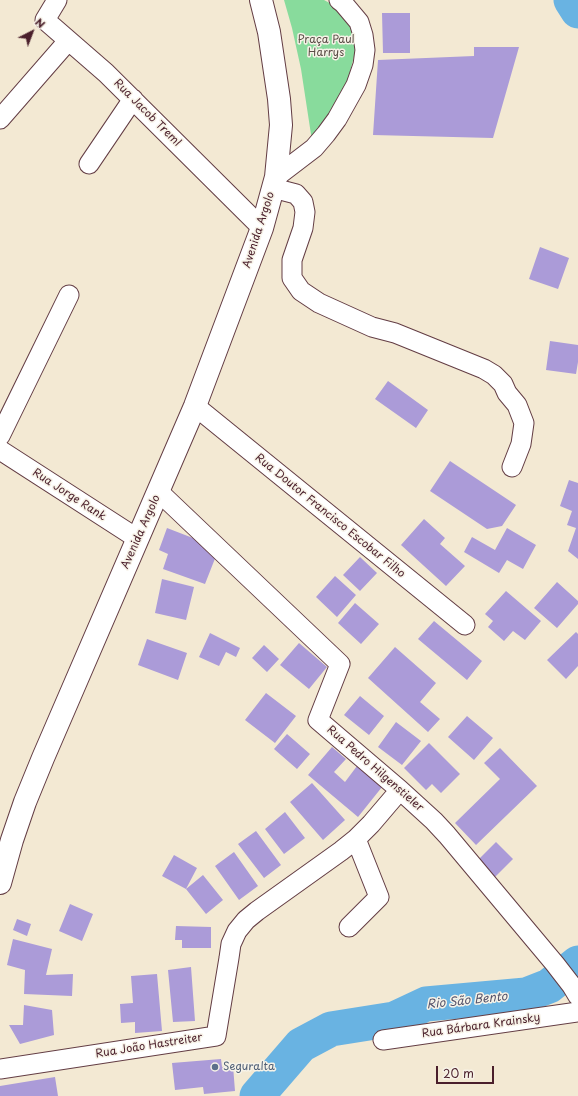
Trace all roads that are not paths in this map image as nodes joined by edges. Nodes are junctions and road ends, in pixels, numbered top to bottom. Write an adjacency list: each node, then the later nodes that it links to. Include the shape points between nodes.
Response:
1 (57, 0): 4 (street, Rua Jacob Treml, via 45,20)
2 (261, 0): 8 (main road, Avenida Argolo, via 269,32 281,125)
3 (339, 0): 8 (street, via 359,22 363,35 363,65 356,85 326,134 314,148)
4 (68, 41): 5 (street, Rua Jacob Treml); 6 (street)
5 (133, 99): 7 (street); 9 (street, Rua Jacob Treml)
6 (0, 119)
7 (89, 164)
8 (274, 182): 9 (main road, Avenida Argolo); 14 (street, via 296,194 303,202 303,228 292,260 292,278 301,291 319,303 494,375 517,405 524,423 521,444)
9 (262, 228): 11 (main road, Avenida Argolo)
10 (70, 295): 12 (street)
11 (195, 406): 15 (main road, Avenida Argolo); 17 (street, Rua Doutor Francisco Escobar Filho)
12 (0, 436)
13 (0, 450): 16 (street, Rua Jorge Rank)
14 (512, 467)
15 (159, 492): 16 (main road, Avenida Argolo); 18 (street, Rua Pedro Hilgenstieler, via 340,664 318,720)
16 (138, 539): 20 (main road, Avenida Argolo, via 25,802)
17 (465, 626)
18 (400, 790): 19 (street, Rua João Hastreiter); 22 (street, Rua Pedro Hilgenstieler, via 447,835)
19 (356, 839): 21 (street, via 379,897); 25 (street, Rua João Hastreiter, via 257,911 237,931 231,944 216,1036)
20 (0, 883)
21 (349, 927)
22 (575, 991)
23 (578, 1012): 24 (street, Rua Bárbara Krainsky)
24 (383, 1040)
25 (0, 1070)

